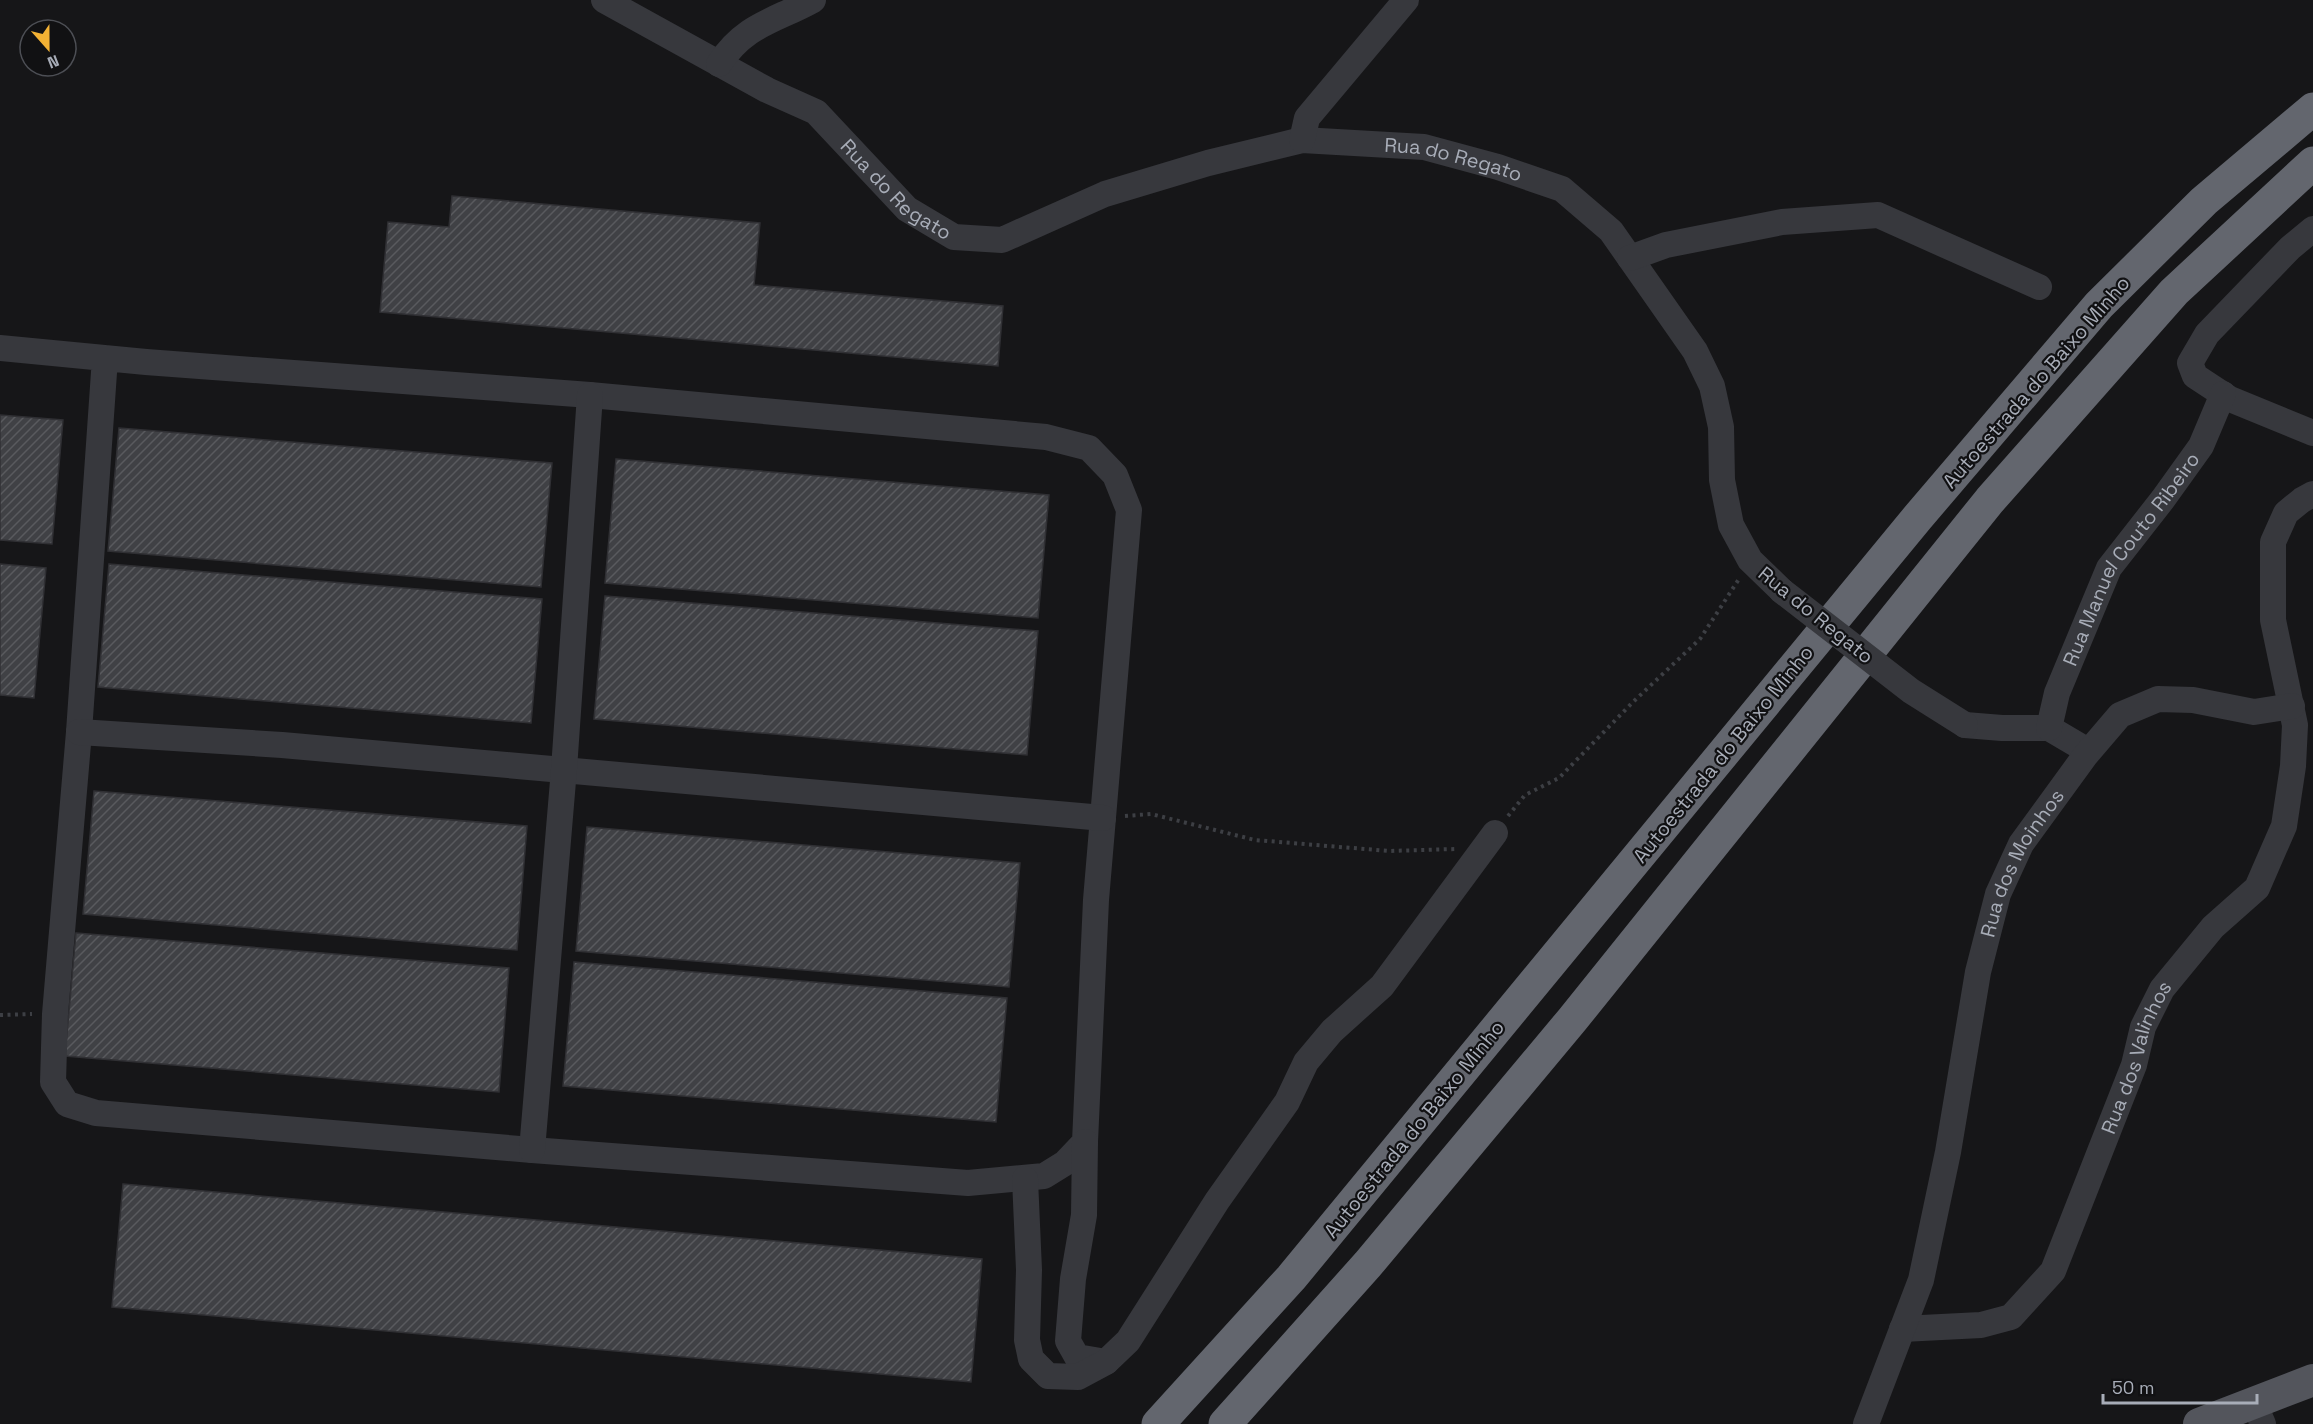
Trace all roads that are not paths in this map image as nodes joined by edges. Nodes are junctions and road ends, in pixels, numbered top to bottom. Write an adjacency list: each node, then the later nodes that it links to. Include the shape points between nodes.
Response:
1 (604, 0): 4 (street, Rua do Regato)
2 (813, 0): 4 (street, via 759,25 731,46)
3 (1406, 0): 6 (street, via 1307,118)
4 (720, 64): 6 (street, Rua do Regato, via 816,112 907,209 954,237 1002,240 1105,194)
5 (2313, 109): 31 (highway, Autoestrada do Baixo Minho, via 2204,201 2099,305 1918,518 1291,1278)
6 (1302, 140): 9 (street, Rua do Regato, via 1424,147 1562,189 1611,231)
7 (2313, 163): 32 (highway, via 2174,292 1990,500 1572,1020 1368,1264)
8 (2313, 229): 13 (street, via 2207,334 2190,363 2195,376)
9 (1630, 258): 10 (street, via 1666,245 1782,222 1878,215); 18 (street, Rua do Regato, bridge, via 1695,351 1712,386 1721,428 1722,480 1731,525 1750,560 1782,591 1911,692 1965,725)
10 (2039, 287)
11 (0, 348): 12 (street)
12 (105, 358): 14 (street); 19 (street)
13 (2223, 394): 15 (street); 18 (street, Rua Manuel Couto Ribeiro, via 2201,446 2109,568 2057,693)
14 (590, 395): 21 (street); 22 (street, via 1046,437 1089,448 1115,475 1129,510)
15 (2313, 433)
16 (2313, 494): 17 (street, via 2286,513 2273,542 2273,620)
17 (2292, 706): 20 (street, Rua dos Moinhos, via 2254,712 2193,700 2158,699 2120,716); 27 (street, Rua dos Valinhos, via 2293,766 2284,826 2257,888 2213,927 2162,989 2143,1028 2134,1065 2053,1271 2011,1317 1981,1325)
18 (2049, 728): 20 (street)
19 (80, 732): 21 (street, via 282,744); 25 (street, via 54,1014 53,1082 67,1104 96,1113)
20 (2088, 751): 27 (street, Rua dos Moinhos, via 2021,844 1998,894 1978,972 1948,1152 1921,1280)
21 (564, 769): 22 (street); 25 (street)
22 (1103, 818): 24 (street)
23 (1495, 833): 28 (street, via 1382,986 1332,1031 1306,1062 1287,1102 1128,1341)
24 (1085, 1142): 26 (street, via 1065,1164 1044,1176); 28 (street, via 1084,1215 1068,1341 1077,1357)
25 (532, 1150): 26 (street, via 968,1183)
26 (1025, 1179): 28 (street, via 1027,1340 1031,1359 1048,1376 1078,1377)
27 (1902, 1329): 33 (street, Rua dos Moinhos)
28 (1106, 1362)
29 (2313, 1380): 30 (main road)
30 (2259, 1414): 34 (main road)
31 (1158, 1424)
32 (1225, 1424)
33 (1866, 1424)
34 (2199, 1424)

